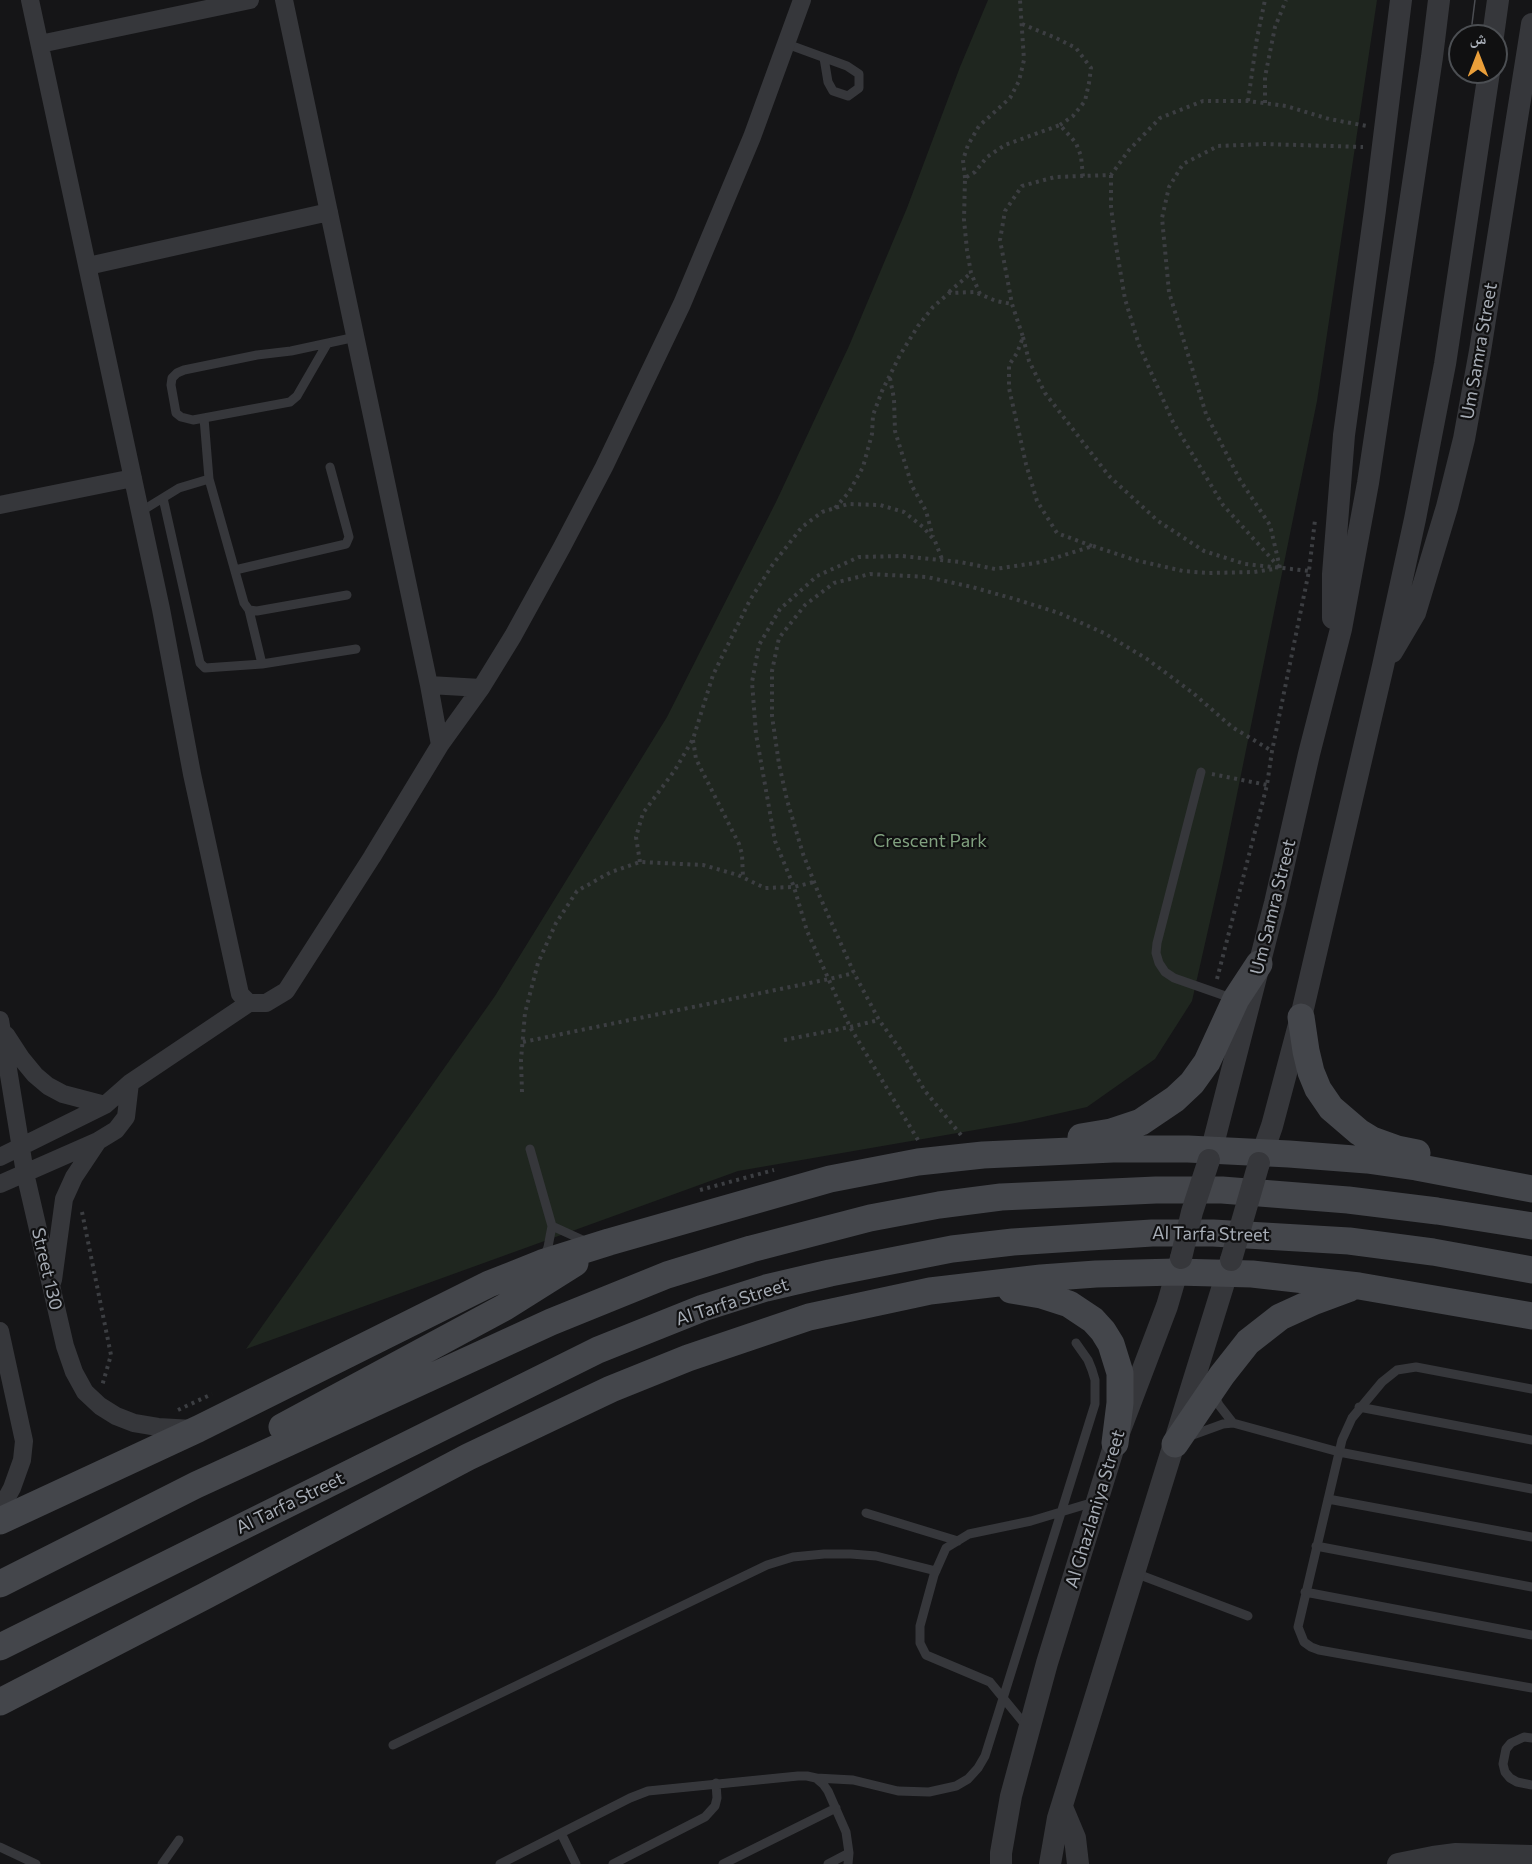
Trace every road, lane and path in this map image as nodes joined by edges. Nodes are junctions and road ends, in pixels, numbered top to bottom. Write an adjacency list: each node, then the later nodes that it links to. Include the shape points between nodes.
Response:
1 (30, 0): 14 (street)
2 (250, 0): 14 (street)
3 (284, 0): 26 (street)
4 (802, 0): 15 (street)
5 (1020, 0): 11 (path)
6 (1265, 0): 18 (path)
7 (1286, 0): 19 (path, via 1275,27 1265,77)
8 (1401, 0): 53 (street, Um Samra Street, via 1340,470 1332,585)
9 (1439, 0): 53 (street, Um Samra Street, via 1368,483)
10 (1498, 0): 12 (street)
11 (1022, 24): 20 (path, via 1076,48 1090,69 1085,101); 25 (path, via 1019,81 1010,98 979,126 968,145 963,160)
12 (1495, 24)
13 (1532, 24): 55 (street, Um Samra Street, via 1464,439 1415,613)
14 (40, 44): 27 (street)
15 (787, 44): 16 (lane); 57 (street, via 718,221 644,386 562,547)
16 (824, 58): 16 (lane, via 859,74 859,88 848,96 833,91)
17 (1487, 84): 55 (street, Um Samra Street, via 1445,364)
18 (1248, 101): 19 (path); 23 (path, via 1203,101 1160,118)
19 (1265, 103): 21 (path)
20 (1060, 125): 24 (path, via 1076,143); 25 (path, via 1005,145)
21 (1366, 126)
22 (1365, 148): 47 (path, via 1218,146 1183,164 1169,187 1162,218 1169,292 1206,414 1240,480 1270,525)
23 (1111, 175): 24 (path); 47 (path, via 1116,246 1125,299 1139,345 1173,422 1222,505)
24 (1083, 177): 31 (path, via 1055,177 1022,186 1005,211 1000,240)
25 (965, 178): 28 (path, via 964,220)
26 (329, 212): 27 (street); 32 (street)
27 (88, 266): 38 (street)
28 (971, 273): 29 (path); 30 (path)
29 (949, 293): 30 (path); 35 (path, via 918,326)
30 (981, 295): 31 (path)
31 (1012, 304): 33 (path)
32 (356, 337): 34 (lane); 56 (street)
33 (1023, 337): 45 (path, via 1009,365 1009,388 1037,501 1057,533); 47 (path, via 1029,361 1045,393 1109,476 1150,514 1204,551 1245,564)
34 (327, 344): 36 (lane, via 290,402); 36 (lane, via 177,373 171,385 176,413 194,420)
35 (890, 377): 42 (path, via 873,415 863,466); 44 (path, via 895,430)
36 (204, 418): 39 (lane)
37 (330, 467): 48 (lane, via 349,537 346,544)
38 (133, 478): 41 (street); 43 (street)
39 (209, 479): 40 (lane, via 179,488); 48 (lane)
40 (163, 498): 43 (lane); 54 (lane, via 200,663 205,668)
41 (0, 505)
42 (835, 508): 44 (path, via 848,504 880,505 904,512); 58 (path, via 822,512 802,527 750,600 713,675)
43 (140, 512): 70 (street, via 240,994)
44 (933, 539): 46 (path)
45 (1090, 545): 46 (path, via 1093,546 1042,562 995,569); 47 (path, via 1183,571 1254,572)
46 (942, 560): 65 (path, via 902,556 859,558 816,576 780,609 759,645 752,682 756,734 775,841)
47 (1280, 568): 49 (path)
48 (235, 570): 51 (lane)
49 (1309, 571)
50 (346, 595): 51 (lane)
51 (249, 610): 54 (lane)
52 (357, 649): 54 (lane)
53 (1335, 652): 66 (street, Um Samra Street)
54 (262, 664)
55 (1383, 666): 71 (street, Um Samra Street)
56 (429, 685): 57 (street); 59 (street)
57 (481, 688): 59 (street)
58 (693, 739): 62 (path, via 643,813 636,837); 63 (path, via 703,775 739,844)
59 (440, 745): 70 (street, via 286,992 266,1003)
60 (1201, 772): 61 (path); 69 (lane, via 1156,953 1165,972 1174,978)
61 (1268, 785): 64 (path, via 1272,751 1232,727 1193,693 1104,633 1059,614 972,587 927,577 870,574 834,584 805,605 779,638 772,671 772,716 779,764); 69 (path)
62 (640, 862): 63 (path, via 703,866); 76 (path, via 577,891 556,923 538,963 525,1013)
63 (744, 878): 65 (path, via 765,888)
64 (814, 882): 65 (path); 67 (path)
65 (794, 887): 68 (path, via 807,931)
66 (1259, 964): 69 (main road); 86 (street, Um Samra Street)
67 (854, 973): 68 (path); 72 (path)
68 (829, 979): 74 (path); 76 (path)
69 (1225, 995): 85 (main road, via 1207,1062 1175,1099 1141,1122)
70 (249, 1003): 77 (street)
71 (1301, 1017): 88 (street, Um Samra Street); 90 (main road, via 1306,1052 1318,1089 1346,1122 1372,1140 1441,1160)
72 (879, 1020): 74 (path); 80 (path, via 925,1091)
73 (1, 1024): 79 (street, via 21,1058 48,1086); 83 (street, Street 130)
74 (850, 1027): 75 (path); 82 (path)
75 (784, 1040)
76 (523, 1042): 78 (path)
77 (130, 1083): 79 (street); 81 (street, via 126,1116 116,1130)
78 (522, 1092)
79 (105, 1105): 83 (street)
80 (963, 1138)
81 (98, 1141): 89 (street); 93 (street)
82 (920, 1143)
83 (20, 1148): 87 (street); 89 (street, Street 130)
84 (530, 1149): 94 (lane)
85 (1035, 1152): 86 (main road, via 1188,1149); 96 (main road, via 918,1162 830,1179)
86 (1210, 1155): 88 (main road); 98 (street, Al Ghazlaniya Street, bridge)
87 (0, 1157)
88 (1262, 1158): 90 (main road, via 1366,1160); 99 (street, bridge)
89 (24, 1173): 91 (street); 103 (street, Street 130)
90 (1476, 1178): 92 (main road)
91 (0, 1184)
92 (1532, 1189)
93 (68, 1190): 103 (street, via 60,1219); 109 (path, via 78,1196 111,1355 101,1387)
94 (552, 1226): 96 (lane, via 574,1238); 97 (lane)
95 (1532, 1226): 117 (main road, via 1347,1200 1222,1190 1001,1197 881,1216 667,1275 551,1322)
96 (603, 1244): 97 (main road); 117 (main road, via 505,1307 297,1418)
97 (542, 1263): 112 (main road, via 489,1284)
98 (1178, 1265): 99 (main road); 101 (main road); 114 (street, Al Ghazlaniya Street, via 1167,1306)
99 (1229, 1267): 102 (main road); 115 (street)
100 (1532, 1270): 135 (main road, Al Tarfa Street, via 1349,1241 1278,1235 1152,1233 952,1249 777,1286 704,1308 598,1350)
101 (986, 1285): 114 (main road, via 1069,1304 1103,1331 1120,1373); 138 (main road, via 930,1291 808,1317 611,1389 468,1457)
102 (1359, 1286): 104 (main road); 107 (main road, via 1280,1317 1248,1342)
103 (51, 1291): 112 (street, Street 130, via 64,1346 85,1392 100,1406 134,1423)
104 (1532, 1316)
105 (0, 1331): 121 (street, via 24,1441 22,1460)
106 (1076, 1342): 122 (lane, via 1092,1370 1095,1404)
107 (1212, 1389): 111 (lane); 115 (main road)
108 (1532, 1389): 110 (lane, via 1407,1367 1389,1375)
109 (108, 1393)
110 (1359, 1407): 113 (lane); 116 (lane)
111 (1233, 1423): 115 (lane, via 1199,1432); 116 (lane)
112 (198, 1429): 124 (main road)
113 (1532, 1440)
114 (1115, 1443): 120 (street, Al Ghazlaniya Street)
115 (1175, 1444): 129 (street)
116 (1339, 1452): 118 (lane); 119 (lane)
117 (196, 1485): 130 (main road)
118 (1532, 1489)
119 (1328, 1499): 125 (lane); 127 (lane)
120 (1097, 1502): 122 (lane); 139 (street, Al Ghazlaniya Street)
121 (0, 1510)
122 (1061, 1512): 126 (lane, via 969,1534); 137 (lane)
123 (866, 1513): 126 (lane)
124 (0, 1521)
125 (1532, 1538)
126 (958, 1541): 128 (lane, via 946,1548)
127 (1316, 1546): 131 (lane); 132 (lane)
128 (936, 1571): 137 (lane, via 920,1626 920,1643 926,1655 990,1682); 141 (lane, via 851,1554 793,1557 767,1565)
129 (1135, 1573): 133 (lane); 145 (street)
130 (0, 1584)
131 (1532, 1587)
132 (1305, 1592): 134 (lane); 136 (lane, via 1298,1627 1304,1642 1311,1647)
133 (1248, 1616)
134 (1532, 1635)
135 (0, 1647)
136 (1532, 1688)
137 (1003, 1697): 139 (lane); 142 (lane, via 985,1756 968,1779 956,1786 914,1793 853,1780)
138 (0, 1702)
139 (1029, 1729): 152 (street, Al Ghazlaniya Street)
140 (1532, 1738): 144 (lane, via 1510,1743 1503,1764 1510,1778)
141 (393, 1745)
142 (816, 1778): 143 (lane); 146 (lane)
143 (716, 1783): 147 (lane, via 639,1794); 157 (lane, via 715,1806 705,1817)
144 (1532, 1785)
145 (1062, 1807): 161 (street); 162 (street, via 1075,1838)
146 (836, 1808): 150 (lane); 158 (lane)
147 (561, 1833): 155 (lane); 156 (lane)
148 (179, 1840): 154 (lane)
149 (0, 1847): 153 (lane)
150 (849, 1853): 159 (lane); 160 (lane)
151 (1532, 1856): 163 (street, via 1456,1854)
152 (998, 1860)
153 (36, 1864)
154 (162, 1864)
155 (500, 1864)
156 (576, 1864)
157 (612, 1864)
158 (723, 1864)
159 (828, 1864)
160 (848, 1864)
161 (1050, 1864)
162 (1078, 1864)
163 (1398, 1864)

